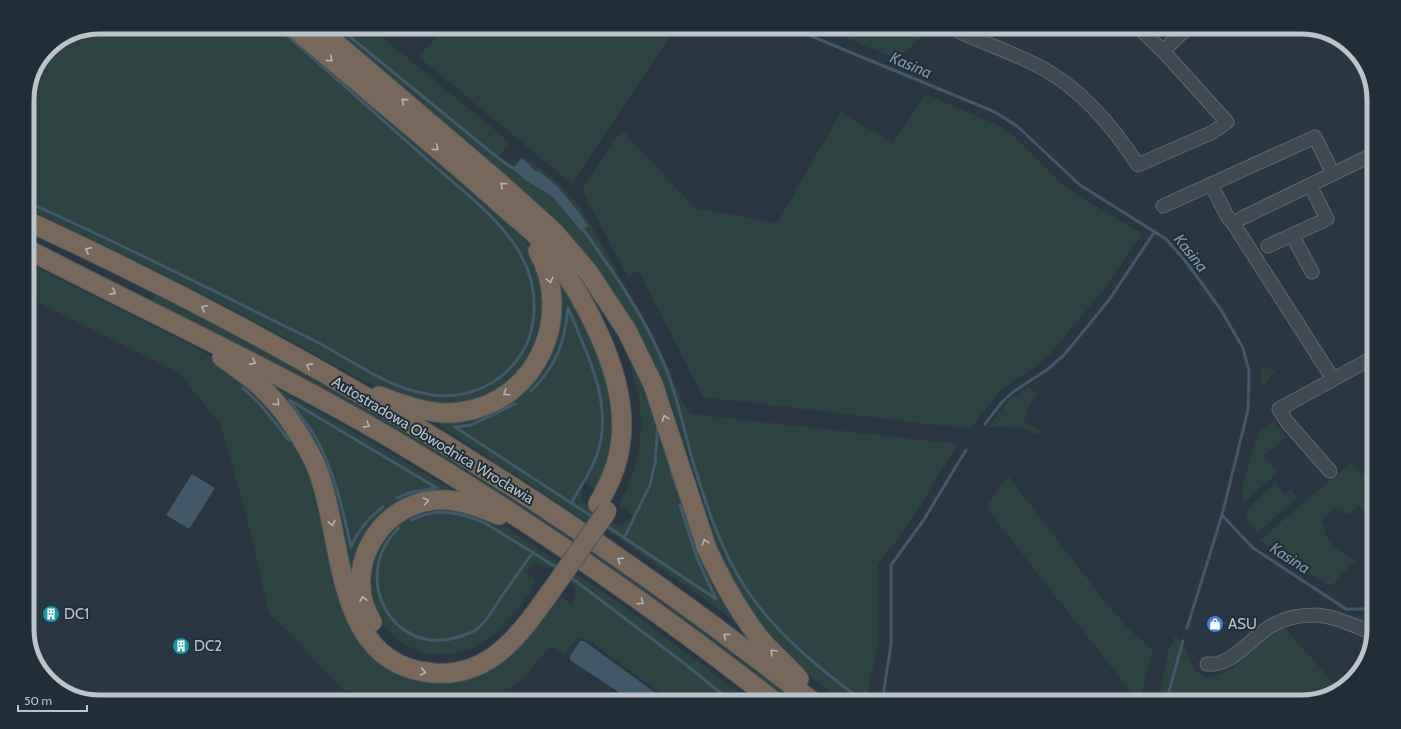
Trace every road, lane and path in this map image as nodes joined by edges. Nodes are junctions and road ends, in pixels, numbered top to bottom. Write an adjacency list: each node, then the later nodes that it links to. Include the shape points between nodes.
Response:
1 (301, 34): 12 (highway, one-way to 12)
2 (325, 34): 13 (highway, one-way to 2)
3 (968, 34): 6 (street, via 1021,57 1056,77 1103,118 1138,165 1213,132 1227,122)
4 (1145, 34): 6 (street)
5 (1181, 34): 6 (street)
6 (1163, 51)
7 (1367, 157): 8 (street)
8 (1331, 170): 9 (street, via 1315,136); 10 (street)
9 (1211, 184): 11 (street); 22 (street, via 1227,216 1234,223)
10 (1310, 185): 14 (street); 16 (street, via 1327,219)
11 (1163, 206)
12 (509, 211): 23 (highway, one-way to 23, via 541,257 551,282 553,295 553,316 549,334 531,370 501,397 486,405 462,412 423,410); 25 (highway, via 539,240 577,293 601,340 616,381 622,416 620,447)
13 (532, 212): 25 (highway, via 572,265 593,299 612,336 627,378 633,416 632,448 624,476); 32 (highway, one-way to 13, via 753,629 733,600 716,568 655,391 627,331 575,256)
14 (1242, 218)
15 (34, 224): 23 (highway, Autostradowa Obwodnica Wrocławia, one-way to 15, via 239,326)
16 (1292, 235): 17 (street); 19 (street)
17 (1268, 246)
18 (34, 252): 20 (highway, Autostradowa Obwodnica Wrocławia, one-way to 20)
19 (1312, 272)
20 (181, 326): 26 (highway, Autostradowa Obwodnica Wrocławia, one-way to 26, via 229,349 394,440); 27 (highway, one-way to 27, via 260,386 279,405 300,434 314,461 322,486 354,615 367,637 388,657 410,668 432,673 450,673 479,666 511,643 531,619)
21 (1367, 361): 22 (street)
22 (1333, 379): 24 (street, via 1279,409 1287,422)
23 (356, 392): 31 (highway, Autostradowa Obwodnica Wrocławia, one-way to 23, via 664,590 550,512)
24 (1330, 471)
25 (602, 508): 27 (highway)
26 (539, 532): 27 (highway, one-way to 26, via 494,642 475,654 445,661 415,657 388,641 369,617 362,596 361,572 369,543 391,517 413,504 436,500 461,502); 30 (highway, Autostradowa Obwodnica Wrocławia, one-way to 30, via 643,603)
27 (552, 581)
28 (1367, 631): 29 (street, via 1330,617 1314,615 1284,619 1270,626 1226,660)
29 (1207, 664)
30 (766, 695)
31 (804, 695)
32 (812, 695)

